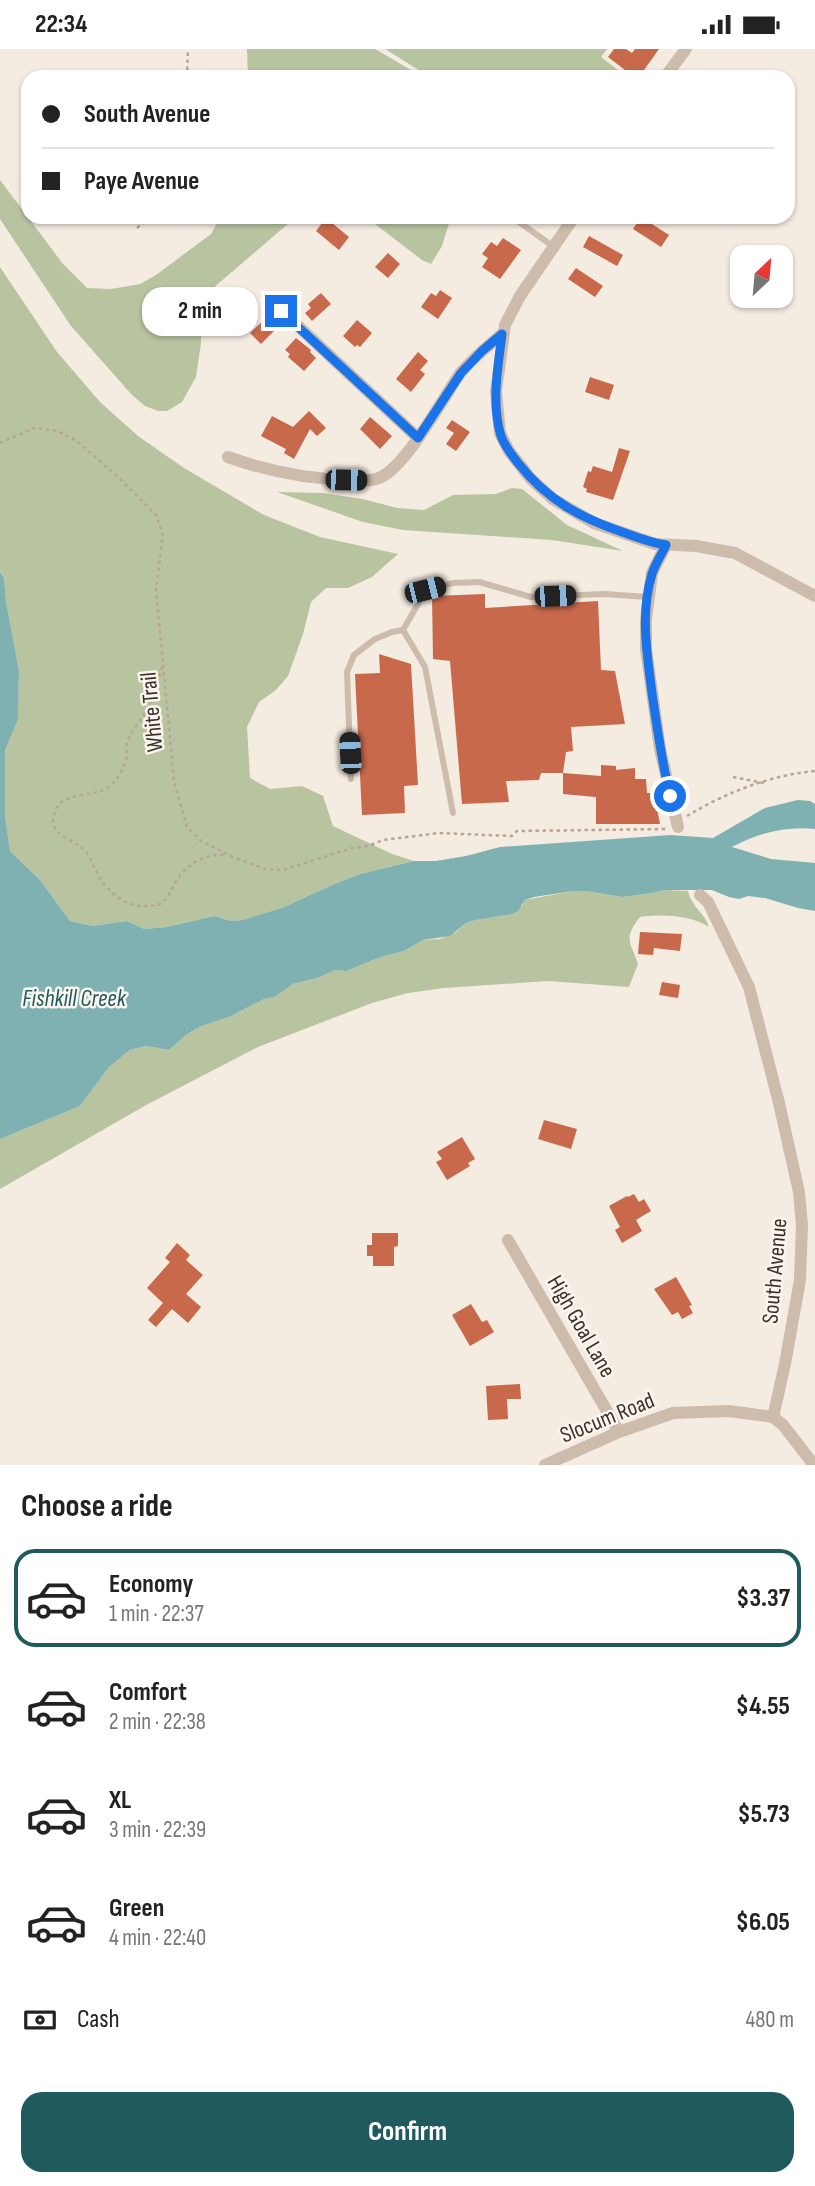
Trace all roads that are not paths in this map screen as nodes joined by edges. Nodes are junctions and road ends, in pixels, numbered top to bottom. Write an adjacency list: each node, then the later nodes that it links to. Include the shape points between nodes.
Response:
1 (686, 49): 2 (street)
2 (670, 70)
3 (522, 224): 5 (lane)
4 (569, 224): 5 (street)
5 (554, 247): 7 (street, via 512,310)
6 (267, 297): 8 (street)
7 (502, 334): 8 (street, via 461,373); 10 (street, via 497,410 504,442 516,460 531,479 572,511 594,523)
8 (418, 438): 9 (street, via 396,465 377,479 293,474)
9 (228, 457)
10 (666, 545): 11 (street, via 735,553); 12 (street, via 652,573)
11 (815, 596)
12 (648, 597): 13 (lane, via 531,597 479,582 453,583 425,590); 16 (street, via 646,649)
13 (403, 630): 14 (lane, via 375,639 354,655 347,672); 15 (lane, via 425,667)
14 (351, 779)
15 (453, 813)
16 (675, 826)
17 (699, 895): 19 (street, South Avenue, via 708,902 749,987 799,1192 800,1280)
18 (508, 1240): 20 (street, High Goal Lane)
19 (773, 1417): 20 (street, Slocum Road, via 729,1411 673,1413); 22 (street)
20 (619, 1432): 21 (street, Slocum Road)
21 (545, 1465)
22 (814, 1465)

